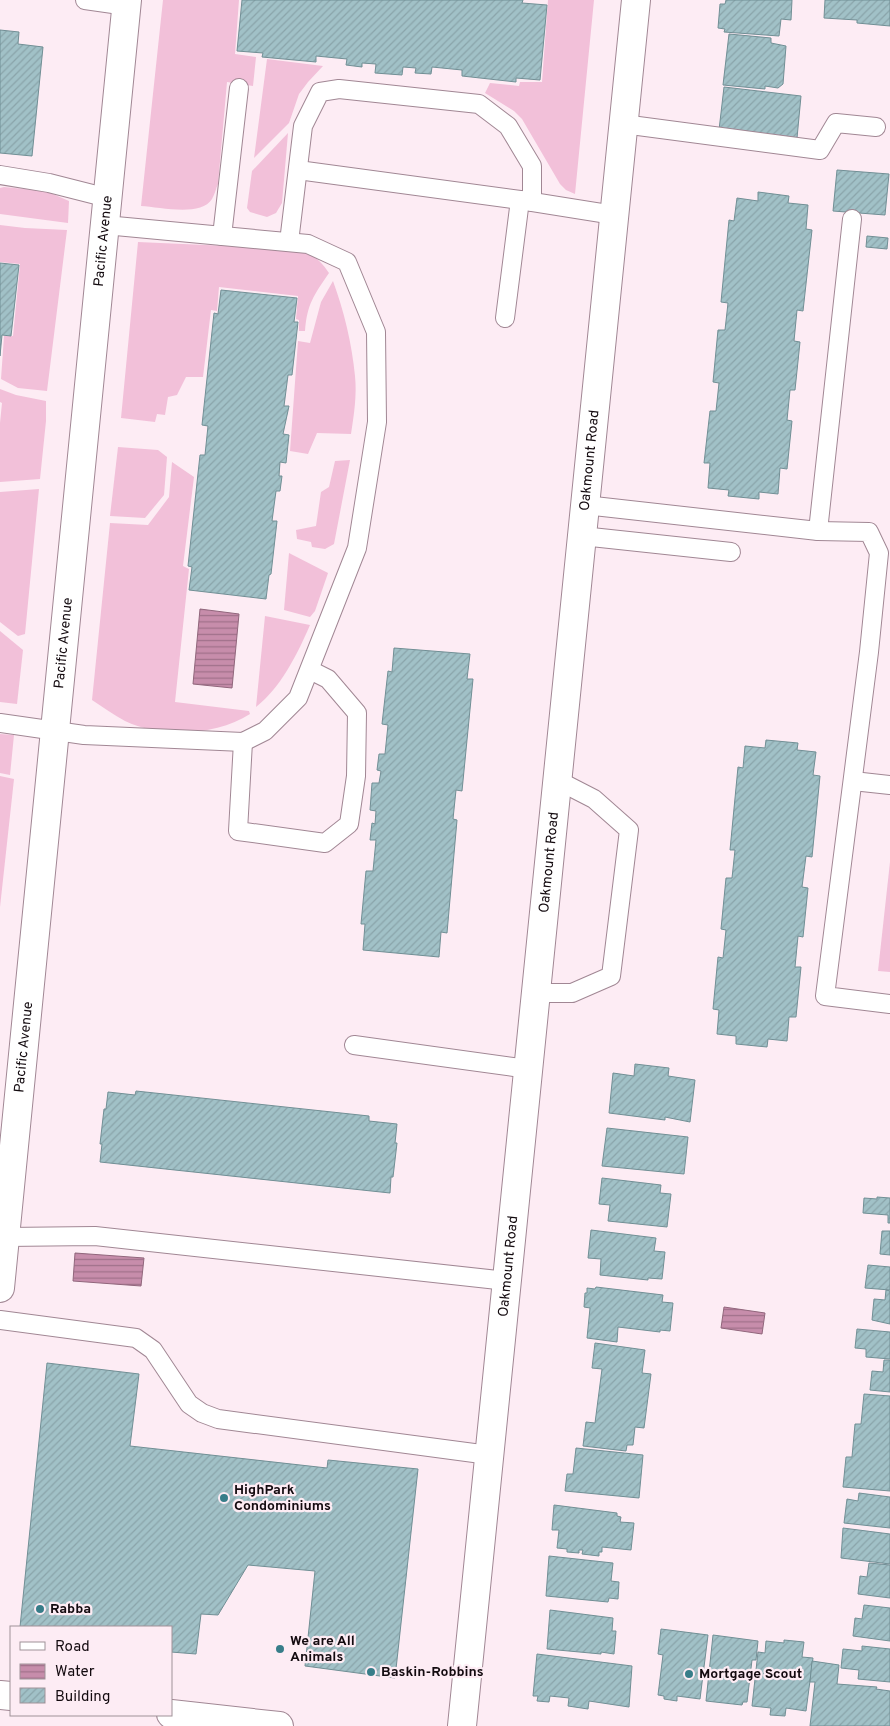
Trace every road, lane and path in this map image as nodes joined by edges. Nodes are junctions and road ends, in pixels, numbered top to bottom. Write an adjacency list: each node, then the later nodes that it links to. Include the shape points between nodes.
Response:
1 (85, 0): 3 (lane)
2 (636, 0): 5 (street, Oakmount Road)
3 (127, 3): 9 (street, Pacific Avenue)
4 (239, 88): 14 (lane)
5 (623, 124): 6 (lane, via 820,150 836,123); 11 (street, Oakmount Road)
6 (876, 127)
7 (298, 170): 10 (lane); 10 (lane, via 303,126 320,92 339,89 478,104 508,126 532,166); 15 (lane)
8 (0, 176): 9 (lane, via 50,183)
9 (108, 198): 13 (street, Pacific Avenue)
10 (526, 201): 11 (lane); 16 (lane)
11 (614, 215): 17 (street, Oakmount Road)
12 (852, 219): 18 (lane)
13 (105, 225): 14 (lane); 23 (street, Pacific Avenue)
14 (222, 236): 15 (lane)
15 (289, 242): 21 (lane, via 308,244 347,262 376,332 376,422 357,548)
16 (505, 318)
17 (585, 504): 18 (lane); 19 (street, Oakmount Road)
18 (818, 531): 26 (lane, via 869,532 879,553)
19 (582, 536): 20 (lane); 25 (street, Oakmount Road)
20 (732, 552)
21 (310, 670): 24 (lane, via 298,698 265,731); 24 (lane, via 328,678 357,713 356,776 348,824 324,843 238,831)
22 (0, 723): 23 (lane)
23 (55, 731): 24 (lane); 32 (street, Pacific Avenue)
24 (243, 742)
25 (557, 780): 28 (street, Oakmount Road); 28 (lane, via 594,799 628,830 611,976 572,994)
26 (853, 781): 27 (lane); 29 (lane, via 825,996)
27 (890, 785)
28 (536, 993): 31 (street, Oakmount Road)
29 (890, 1004)
30 (354, 1045): 31 (lane)
31 (528, 1069): 33 (street, Oakmount Road)
32 (4, 1219): 33 (lane, via 95,1236); 34 (street, Pacific Avenue)
33 (507, 1281): 36 (street, Oakmount Road)
34 (0, 1288)
35 (0, 1320): 36 (lane, via 136,1338 153,1350 189,1404 218,1420)
36 (489, 1455): 39 (street, Oakmount Road)
37 (172, 1714): 38 (street)
38 (279, 1726)
39 (462, 1726)

